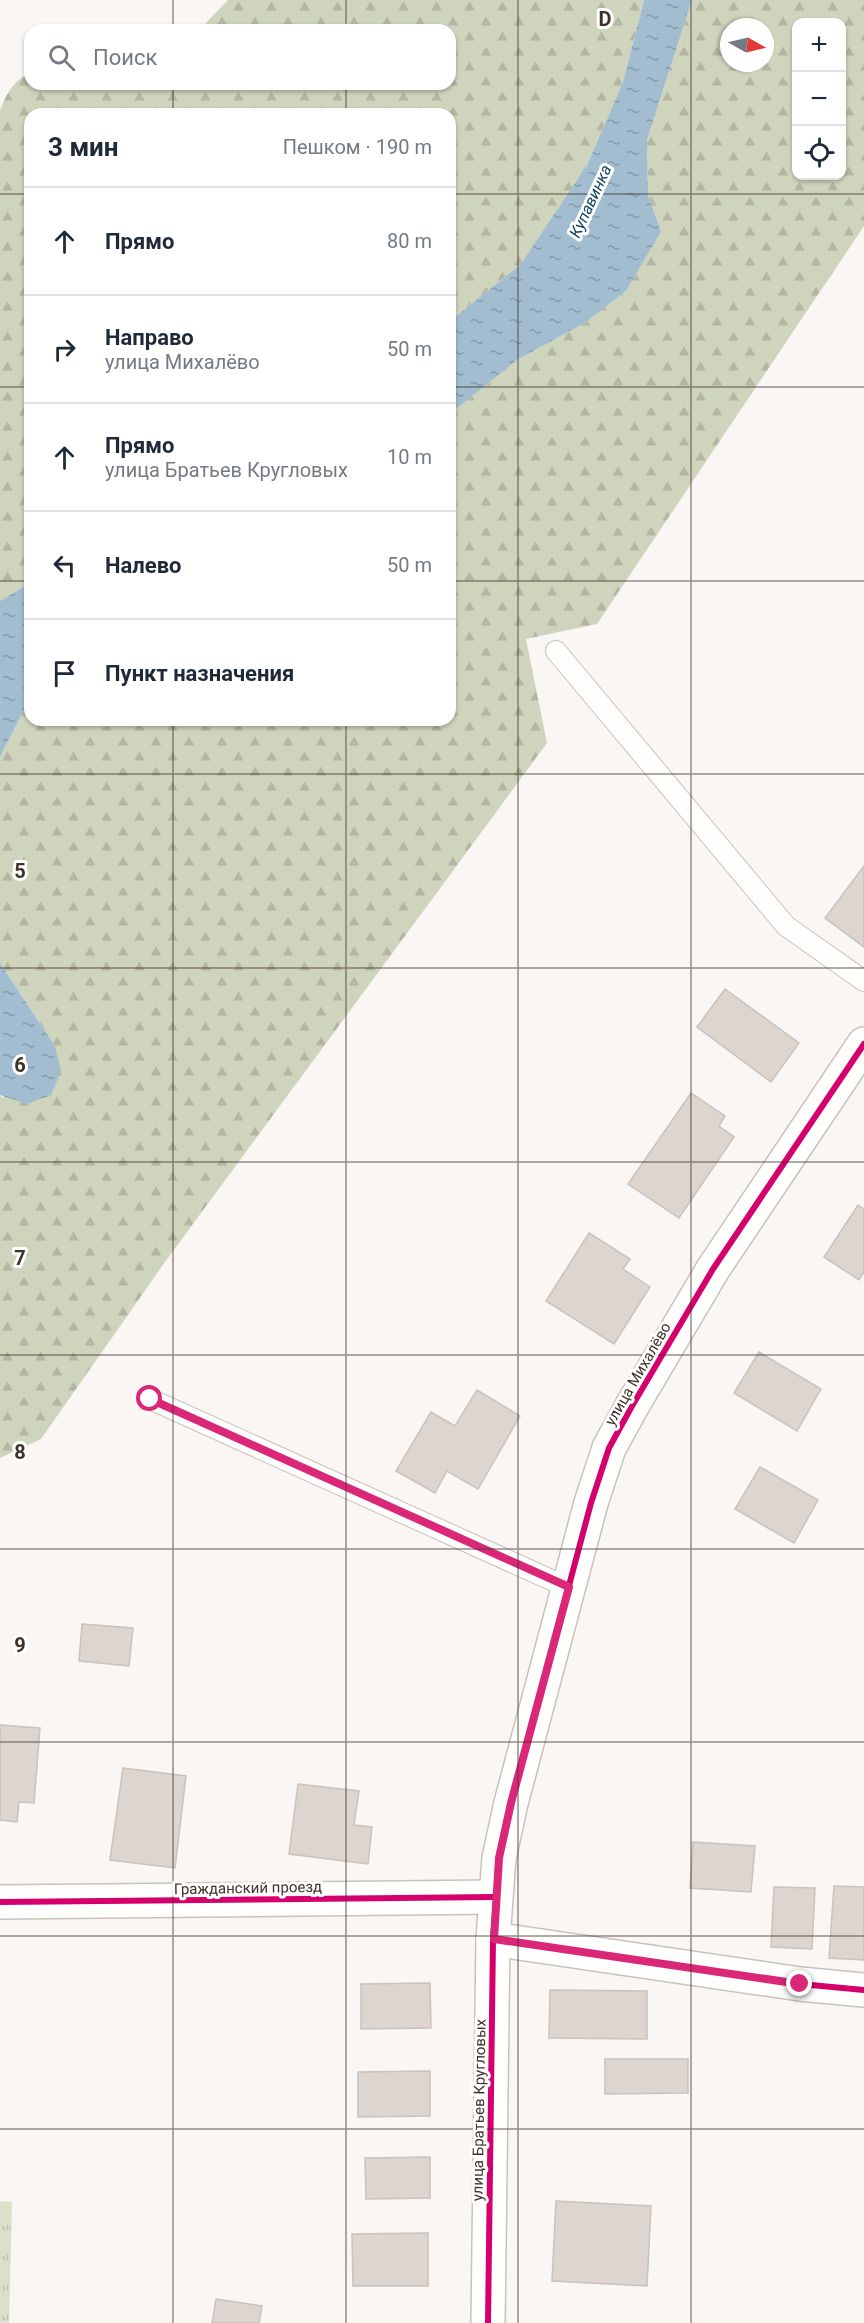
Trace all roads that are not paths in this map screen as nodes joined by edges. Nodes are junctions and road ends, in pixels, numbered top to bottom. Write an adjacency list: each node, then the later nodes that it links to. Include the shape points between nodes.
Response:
1 (556, 651): 2 (lane, via 786,926)
2 (864, 981)
3 (864, 1044): 5 (street, улица Михалёво, via 713,1269 609,1448)
4 (150, 1399): 5 (lane)
5 (569, 1587): 6 (street, улица Михалёво, via 511,1803)
6 (495, 1897): 7 (street, Гражданский проезд); 8 (street, улица Братьев Кругловых)
7 (0, 1902)
8 (494, 1939): 9 (street); 10 (street, улица Братьев Кругловых)
9 (864, 1990)
10 (488, 2323)

